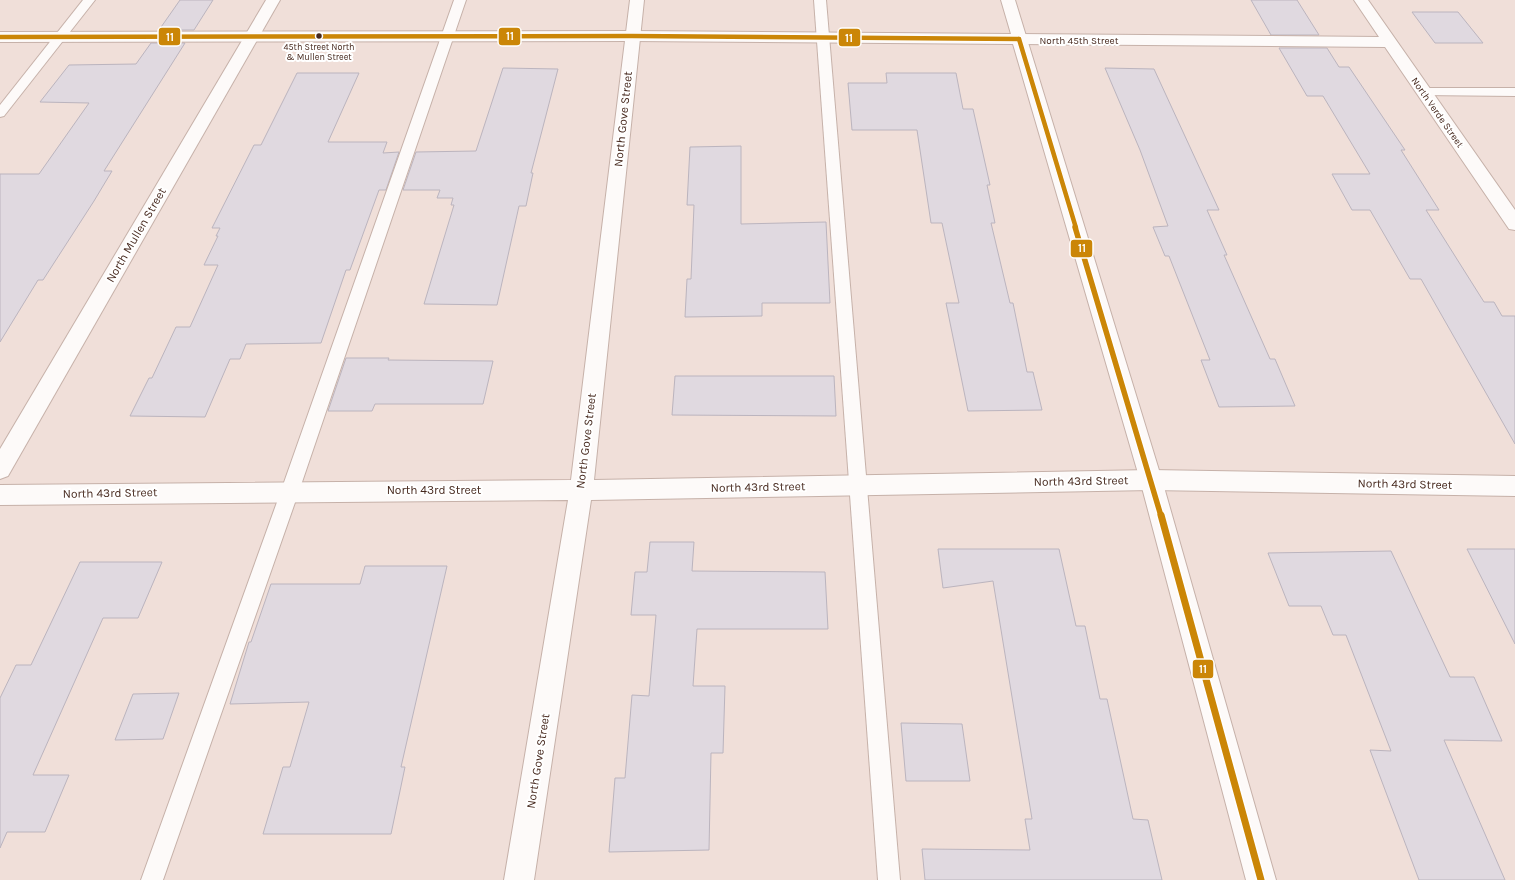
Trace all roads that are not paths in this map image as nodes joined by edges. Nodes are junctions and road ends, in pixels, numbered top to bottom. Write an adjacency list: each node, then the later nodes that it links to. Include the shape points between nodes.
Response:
1 (89, 0): 11 (lane)
2 (273, 0): 12 (street, North Mullen Street)
3 (460, 0): 8 (lane)
4 (637, 0): 9 (street, North Gove Street)
5 (820, 0): 13 (lane)
6 (1008, 0): 14 (street)
7 (1360, 0): 15 (street, North Verde Street)
8 (448, 36): 9 (street, North 45th Street); 12 (street, North 45th Street); 25 (lane)
9 (632, 36): 13 (street, North 45th Street); 24 (street, North Gove Street)
10 (0, 37): 11 (street, North 45th Street)
11 (60, 37): 12 (street, North 45th Street); 18 (lane)
12 (252, 37): 20 (street, North Mullen Street)
13 (823, 38): 14 (street, North 45th Street); 22 (lane)
14 (1019, 39): 15 (street, North 45th Street); 21 (street)
15 (1389, 42): 16 (street, North Verde Street)
16 (1424, 92): 17 (lane); 19 (street, North Verde Street)
17 (1515, 92)
18 (0, 113)
19 (1515, 224)
20 (0, 469)
21 (1151, 480): 22 (street, North 43rd Street); 23 (street, North 43rd Street); 30 (street)
22 (858, 485): 24 (street, North 43rd Street); 29 (lane)
23 (1515, 486)
24 (581, 490): 25 (street, North 43rd Street); 28 (street, North Gove Street)
25 (290, 491): 26 (street, North 43rd Street); 27 (lane)
26 (0, 494)
27 (152, 880)
28 (519, 880)
29 (890, 880)
30 (1261, 880)

